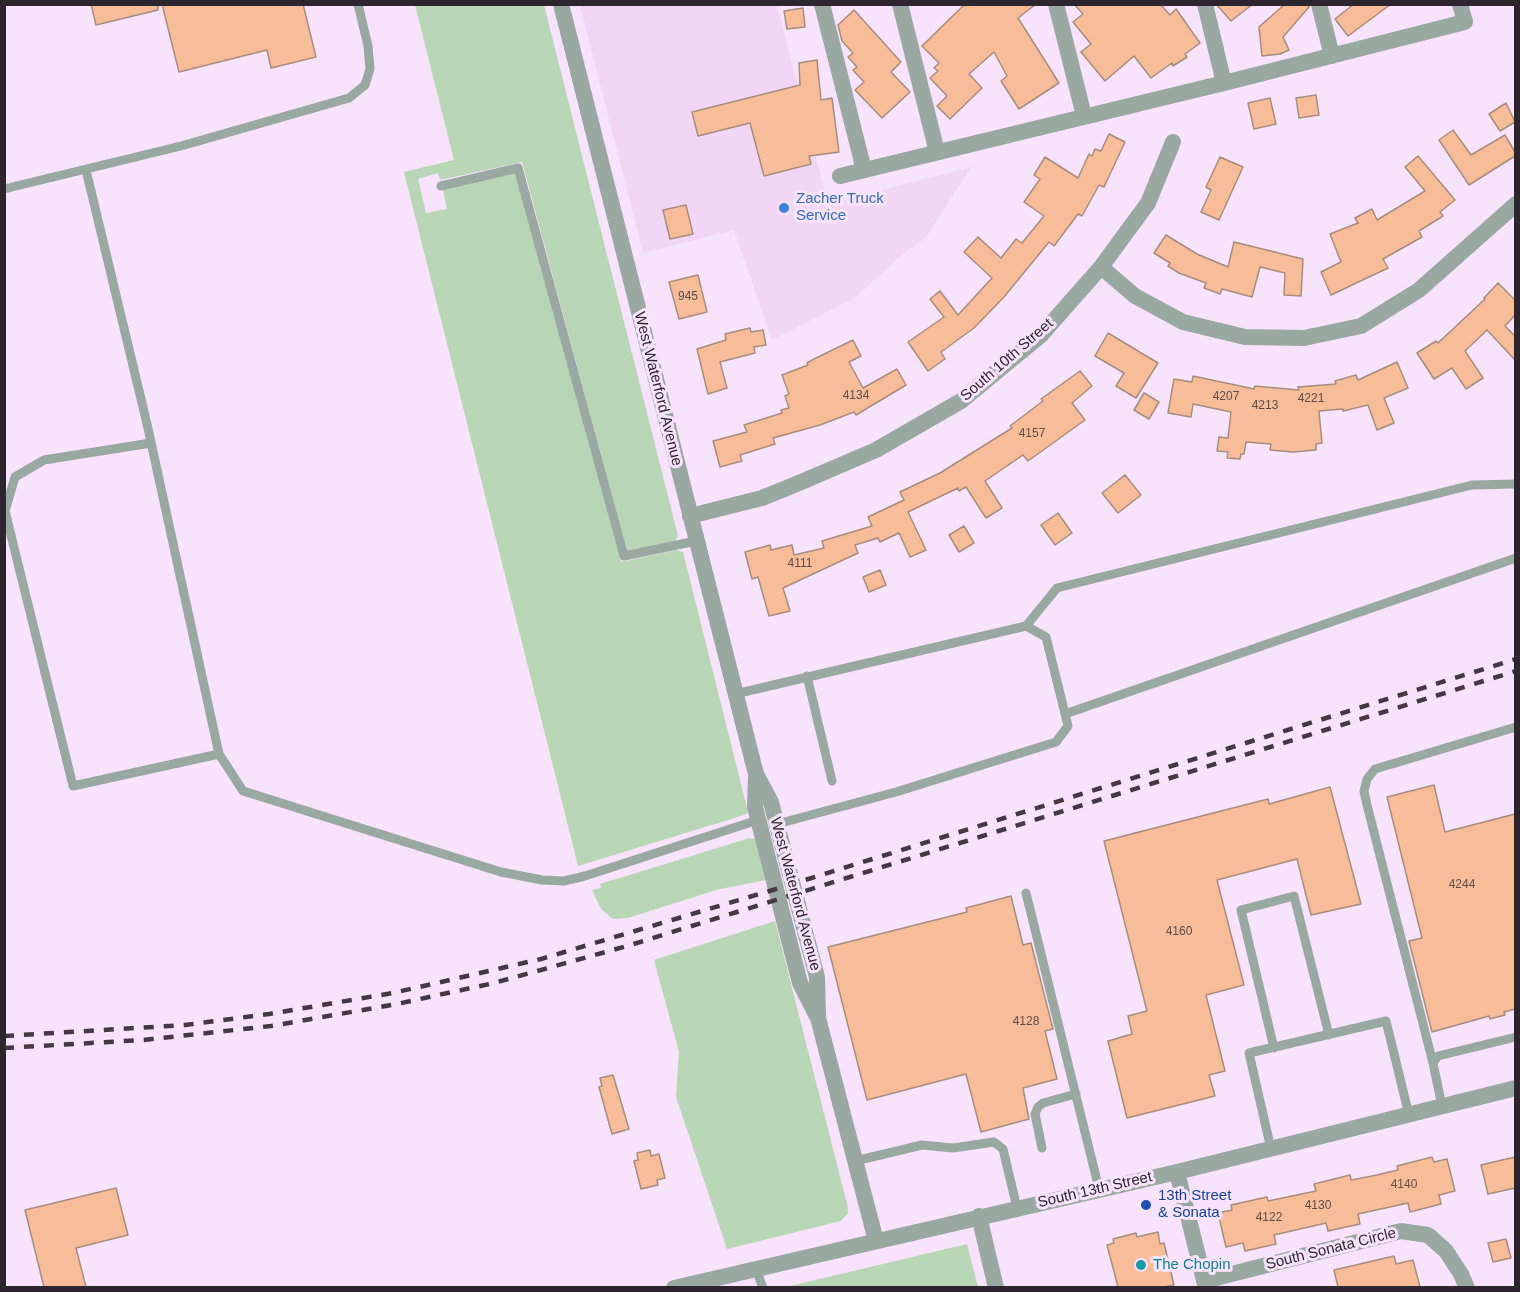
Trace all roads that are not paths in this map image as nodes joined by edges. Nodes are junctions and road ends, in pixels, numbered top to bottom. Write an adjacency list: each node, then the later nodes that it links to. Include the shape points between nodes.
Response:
1 (358, 4): 14 (lane, via 370,69 365,85 349,98)
2 (561, 4): 23 (street, West Waterford Avenue)
3 (822, 4): 15 (street)
4 (900, 4): 13 (street)
5 (1056, 4): 11 (street)
6 (1205, 4): 10 (street)
7 (1319, 4): 9 (street)
8 (1460, 4): 9 (street, via 1465,22)
9 (1332, 56): 10 (street)
10 (1224, 83): 11 (street)
11 (1084, 116): 13 (street)
12 (1173, 142): 20 (street, South 10th Street, via 1148,203)
13 (937, 152): 15 (street)
14 (86, 170): 18 (lane); 21 (lane)
15 (864, 170): 16 (street)
16 (840, 176)
17 (441, 186): 24 (lane, via 518,168 624,556)
18 (4, 189)
19 (1515, 204): 20 (street, via 1419,290 1361,326 1304,338 1245,337 1184,322 1135,296)
20 (1101, 267): 23 (street, South 10th Street, via 1041,335 961,401 876,450 799,483 762,498)
21 (151, 443): 31 (lane); 31 (lane, via 44,460 15,477 5,511 73,786)
22 (1515, 484): 26 (lane, via 1472,485 1057,588)
23 (690, 516): 24 (street, West Waterford Avenue)
24 (696, 541): 28 (street, West Waterford Avenue)
25 (1515, 558): 29 (lane)
26 (1026, 626): 27 (lane); 29 (lane, via 1046,637)
27 (807, 676): 28 (lane); 32 (lane)
28 (735, 694): 33 (street, West Waterford Avenue, via 756,774 755,807)
29 (1065, 714): 33 (lane, via 1068,726 1056,742 896,792)
30 (1515, 726): 38 (lane, via 1375,769 1364,791)
31 (219, 754): 33 (lane, via 243,791 501,872 542,880 564,881 585,876)
32 (832, 781)
33 (770, 820): 45 (street, West Waterford Avenue, via 800,983 818,1018)
34 (1026, 893): 40 (lane)
35 (1329, 1035): 37 (lane); 37 (lane, via 1294,896 1241,910); 42 (lane, via 1386,1021)
36 (1515, 1037): 38 (lane, via 1438,1056)
37 (1274, 1047): 44 (lane, via 1249,1053)
38 (1432, 1063): 41 (lane)
39 (1515, 1088): 41 (street, South 13th Street)
40 (1076, 1094): 43 (lane, via 1038,1107 1035,1114); 47 (lane)
41 (1442, 1106): 42 (street, South 13th Street)
42 (1409, 1115): 44 (street, South 13th Street)
43 (1042, 1148)
44 (1271, 1149): 46 (street, South 13th Street)
45 (855, 1161): 48 (lane, via 922,1145 953,1148 994,1142 1003,1149); 50 (street, West Waterford Avenue)
46 (1177, 1172): 47 (street, South 13th Street); 52 (street)
47 (1099, 1189): 48 (street, South 13th Street)
48 (1017, 1208): 49 (street, South 13th Street)
49 (979, 1216): 50 (street, South 13th Street); 55 (street)
50 (876, 1241): 51 (street, South 13th Street)
51 (756, 1269): 53 (street, South 13th Street); 54 (lane)
52 (1205, 1284): 56 (street, South Sonata Circle, via 1401,1231 1428,1235 1446,1251)
53 (674, 1287)
54 (763, 1287)
55 (996, 1287)
56 (1467, 1287)

